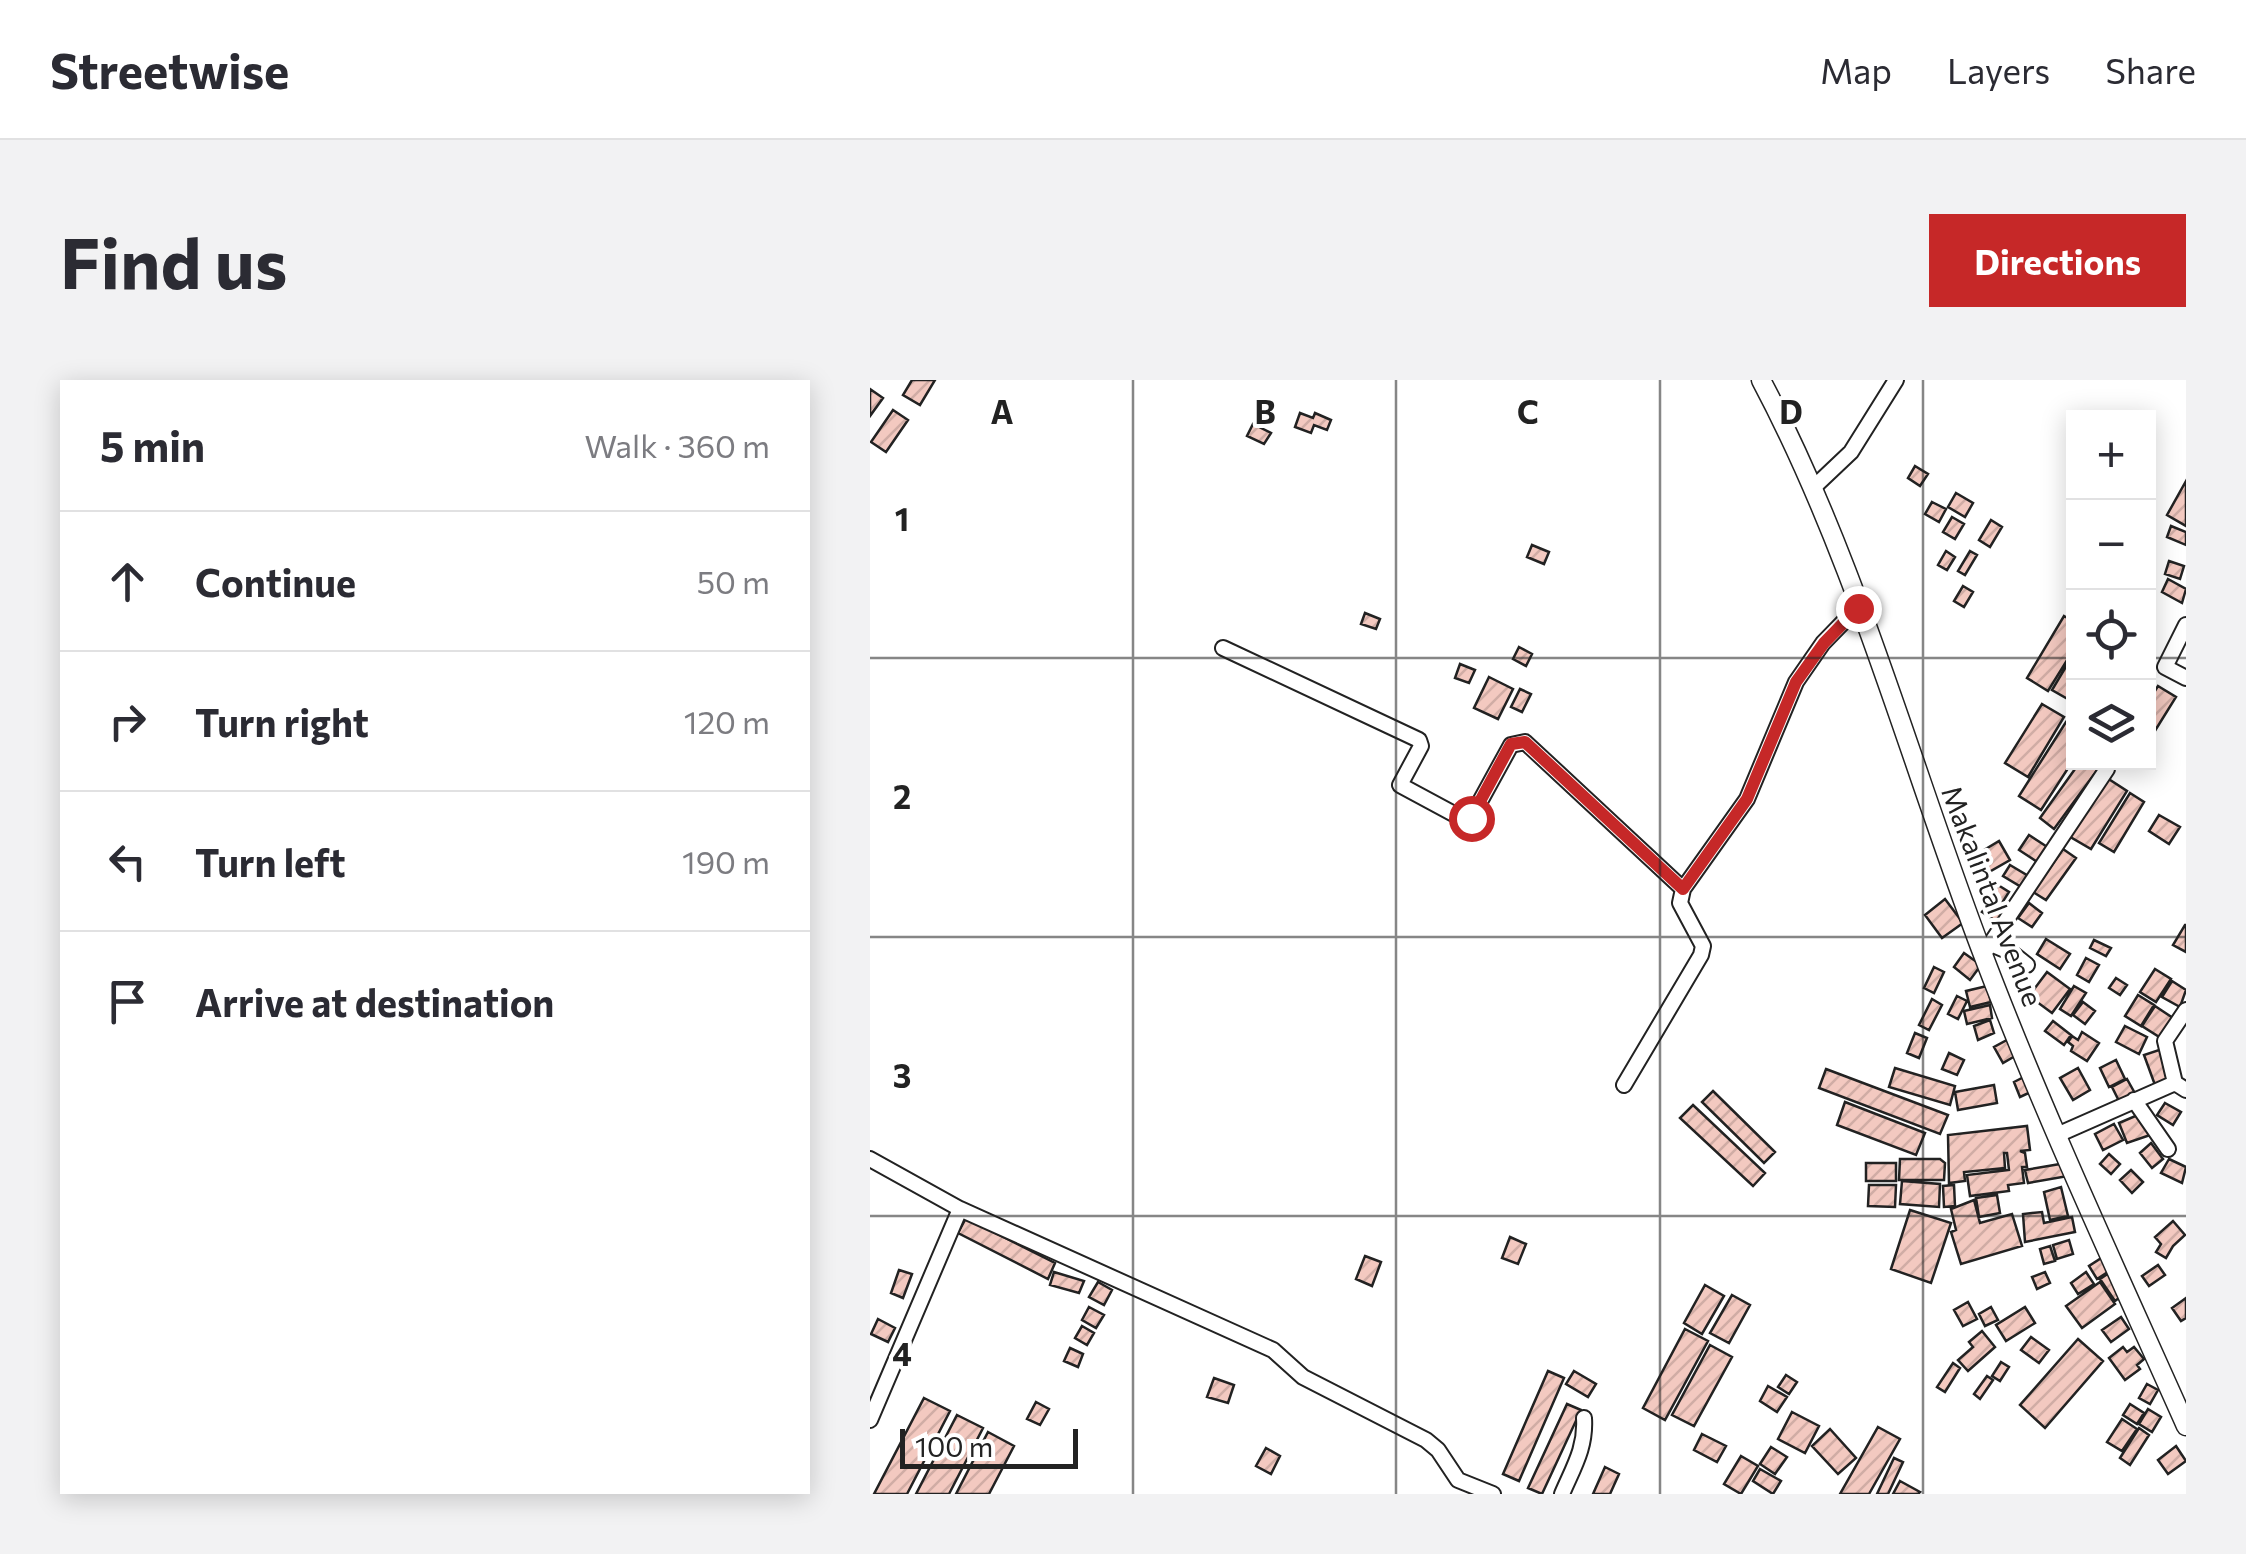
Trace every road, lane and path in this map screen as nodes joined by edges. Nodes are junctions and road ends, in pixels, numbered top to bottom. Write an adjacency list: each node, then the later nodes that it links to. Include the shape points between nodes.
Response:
1 (1760, 380): 3 (main road, Makalintal Avenue)
2 (1896, 380): 3 (street, via 1851,452)
3 (1813, 488): 4 (main road, Makalintal Avenue)
4 (1858, 608): 9 (street, via 1796,682 1747,799); 10 (main road, Makalintal Avenue)
5 (2186, 624): 7 (street, via 2165,667)
6 (1224, 648): 9 (street, via 1419,740 1400,785 1464,820 1511,744 1525,742)
7 (2186, 678)
8 (2107, 770): 10 (street)
9 (1683, 889): 13 (street, via 1680,903 1703,946 1701,955)
10 (1987, 949): 11 (street, via 2012,953); 16 (main road, Makalintal Avenue)
11 (2026, 965)
12 (2186, 1010): 14 (street, via 2166,1042)
13 (1624, 1085)
14 (2180, 1087): 15 (street)
15 (2134, 1100): 16 (street); 17 (street)
16 (2056, 1134): 22 (main road, Makalintal Avenue)
17 (2168, 1149)
18 (870, 1159): 19 (street)
19 (960, 1209): 21 (street); 23 (street, via 1273,1350 1302,1377 1426,1440 1458,1480)
20 (1584, 1418): 24 (street, via 1578,1463)
21 (870, 1420)
22 (2186, 1426)
23 (1493, 1494)
24 (1562, 1494)

